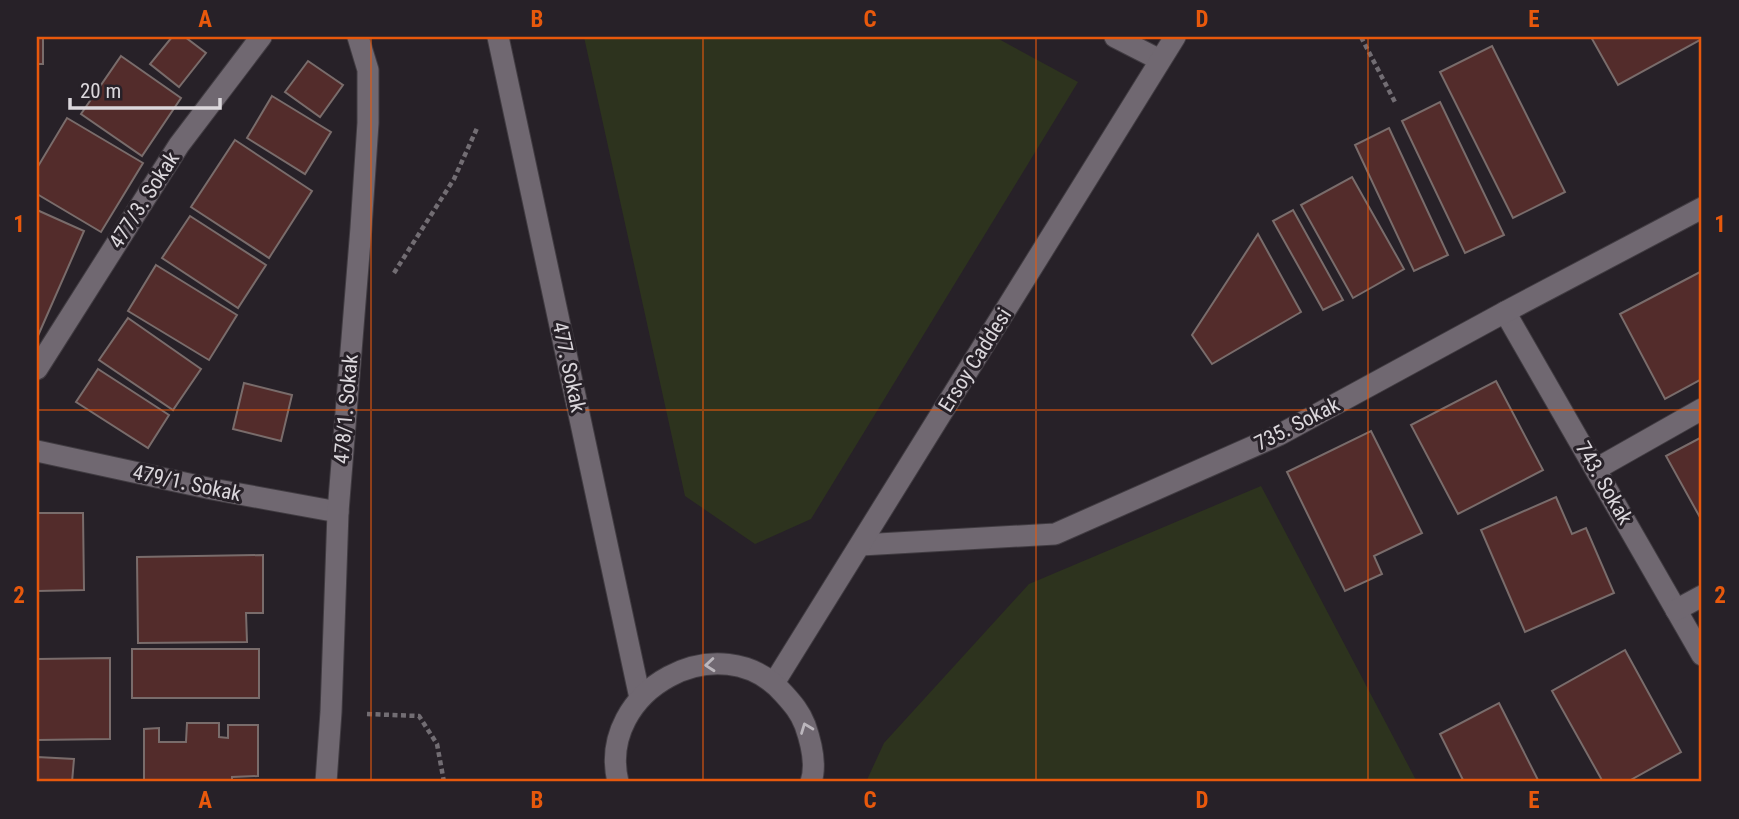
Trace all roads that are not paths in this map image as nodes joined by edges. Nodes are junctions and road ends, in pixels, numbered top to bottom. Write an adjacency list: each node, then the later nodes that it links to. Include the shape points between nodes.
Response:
1 (261, 37): 9 (street, 477/3. Sokak, via 179,145)
2 (358, 37): 13 (street, 478/1. Sokak, via 368,69 368,123)
3 (498, 37): 19 (street, 477. Sokak)
4 (1115, 37): 6 (street)
5 (1175, 37): 6 (street, Ersoy Caddesi)
6 (1160, 60): 14 (street, Ersoy Caddesi)
7 (1702, 208): 8 (street, 735. Sokak)
8 (1505, 312): 12 (street, 743. Sokak); 14 (street, 735. Sokak, via 1279,435 1055,534)
9 (37, 369)
10 (1702, 409): 12 (street)
11 (37, 451): 13 (street, 479/1. Sokak)
12 (1596, 470): 16 (street, 743. Sokak)
13 (338, 512): 20 (street, 478/1. Sokak)
14 (861, 545): 18 (street, Ersoy Caddesi)
15 (1702, 596): 16 (street)
16 (1676, 610): 17 (street, 743. Sokak)
17 (1702, 655)
18 (774, 683): 19 (street, one-way to 19, via 754,671 724,663 692,666 664,678); 22 (street, one-way to 18, via 812,744 801,713)
19 (640, 698): 21 (street, via 624,722 617,750)
20 (326, 782)
21 (618, 782)
22 (811, 782)

